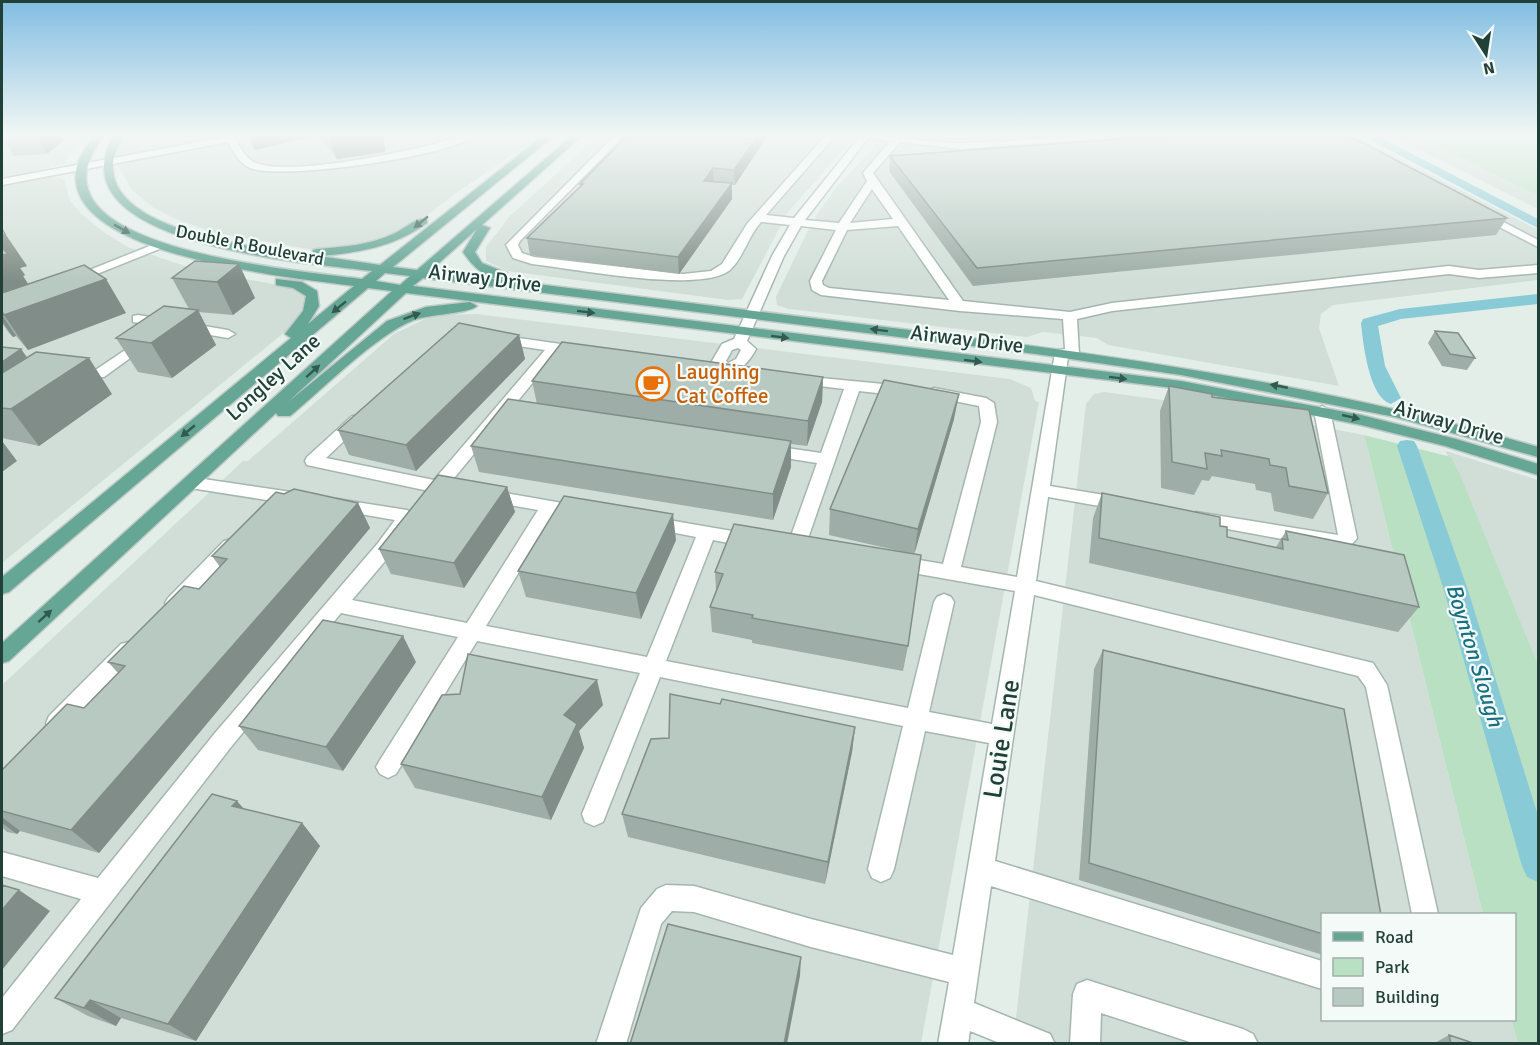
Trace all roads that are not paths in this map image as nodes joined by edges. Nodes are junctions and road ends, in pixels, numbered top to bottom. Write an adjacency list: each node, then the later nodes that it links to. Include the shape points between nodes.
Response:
1 (81, 184): 18 (main road, Double R Boulevard, one-way to 18, via 96,211 117,226)
2 (111, 184): 19 (main road, Double R Boulevard, via 117,195 143,216 204,239)
3 (479, 184): 19 (main road, one-way to 19, via 395,240 332,252)
4 (488, 184): 21 (main road, Longley Lane)
5 (523, 184): 11 (main road, Longley Lane)
6 (571, 184): 13 (street, via 516,239 512,245 517,255 532,260 700,278 724,269)
7 (788, 184): 13 (street)
8 (827, 184): 14 (street)
9 (870, 184): 16 (street)
10 (874, 184): 15 (street)
11 (503, 202): 24 (main road, Longley Lane); 29 (main road, via 469,252 478,266 488,272 636,292)
12 (1467, 206): 17 (street)
13 (758, 218): 14 (street)
14 (796, 222): 16 (street); 32 (street)
15 (901, 222): 16 (street); 30 (street)
16 (843, 227): 30 (street, via 816,287 826,292)
17 (1539, 244)
18 (161, 246): 20 (main road, Double R Boulevard); 26 (street)
19 (268, 252): 21 (main road, Double R Boulevard)
20 (184, 253): 25 (main road, Double R Boulevard); 46 (main road, via 217,270 297,285 312,294 310,313)
21 (383, 269): 23 (main road, Double R Boulevard); 25 (main road, Longley Lane)
22 (1539, 269): 33 (street, via 1479,274 1449,270 1112,307)
23 (402, 272): 24 (main road, Airway Drive)
24 (421, 274): 28 (main road, Longley Lane); 29 (main road, Airway Drive)
25 (366, 284): 27 (main road, Double R Boulevard); 46 (main road, Longley Lane, one-way to 46)
26 (57, 285)
27 (384, 287): 28 (main road, Airway Drive)
28 (403, 289): 31 (main road, Airway Drive); 58 (main road, Longley Lane, one-way to 28)
29 (679, 305): 32 (main road, Airway Drive)
30 (960, 307): 33 (street)
31 (561, 309): 38 (main road, Airway Drive, one-way to 38); 58 (main road, one-way to 31, via 233,455 392,324 426,311 460,306)
32 (753, 315): 38 (street); 41 (main road, Airway Drive, one-way to 32)
33 (1070, 316): 41 (street, Louie Lane)
34 (138, 319): 36 (street)
35 (155, 334): 45 (street)
36 (228, 334)
37 (483, 337): 39 (street)
38 (742, 337): 43 (street, via 727,348 719,362); 44 (main road, Airway Drive, one-way to 44)
39 (555, 347): 40 (street); 51 (street)
40 (598, 353)
41 (1067, 354): 44 (street, Louie Lane); 55 (main road, Airway Drive, one-way to 41, via 1297,389)
42 (701, 367): 43 (street)
43 (725, 370): 47 (street)
44 (1060, 371): 52 (main road, Airway Drive, one-way to 52, via 1180,385); 60 (street, Louie Lane)
45 (99, 374)
46 (256, 374): 73 (main road, Longley Lane, one-way to 73)
47 (758, 375)
48 (780, 377): 49 (street)
49 (853, 386): 56 (street); 71 (street, via 948,394 986,403 989,422)
50 (369, 409): 59 (street, via 313,461)
51 (501, 411): 53 (street); 59 (street)
52 (1322, 411): 57 (main road, Airway Drive, one-way to 57); 66 (street, via 1348,538 1330,541)
53 (524, 414)
54 (746, 447): 56 (street)
55 (1539, 452)
56 (827, 459): 69 (street, via 790,546)
57 (1539, 469)
58 (194, 480): 61 (street); 79 (main road, Longley Lane, one-way to 58)
59 (438, 487): 62 (street)
60 (1041, 490): 63 (street); 72 (street, Louie Lane)
61 (280, 496): 64 (street); 75 (street, via 407,516)
62 (550, 506): 65 (street); 77 (street)
63 (1145, 508)
64 (264, 513)
65 (594, 514)
66 (1180, 515)
67 (639, 522): 69 (street)
68 (247, 529): 76 (street)
69 (706, 533): 80 (street)
70 (879, 560): 71 (street)
71 (950, 572): 72 (street)
72 (1026, 586): 82 (street, Louie Lane); 90 (street, via 1365,669 1376,685)
73 (2, 587)
74 (944, 602): 81 (street)
75 (337, 605): 77 (street); 89 (street, via 223,740)
76 (157, 621)
77 (472, 631): 80 (street); 84 (street)
78 (141, 638): 83 (street)
79 (2, 655)
80 (652, 667): 81 (street); 85 (street)
81 (915, 718): 82 (street); 87 (street)
82 (1002, 736): 88 (street, Louie Lane)
83 (42, 738)
84 (388, 767)
85 (594, 814)
86 (2, 864): 89 (street)
87 (881, 869)
88 (981, 870): 91 (street, Louie Lane); 92 (street)
89 (103, 892): 94 (street)
90 (1425, 913)
91 (965, 972): 93 (street, Louie Lane); 95 (street, via 694,899 666,898 650,917)
92 (1321, 974)
93 (958, 1012): 96 (street, Louie Lane); 97 (street)
94 (2, 1020)
95 (611, 1044)
96 (954, 1044)
97 (1040, 1044)
98 (1085, 1044): 99 (street, via 1087,994)
99 (1243, 1044)

